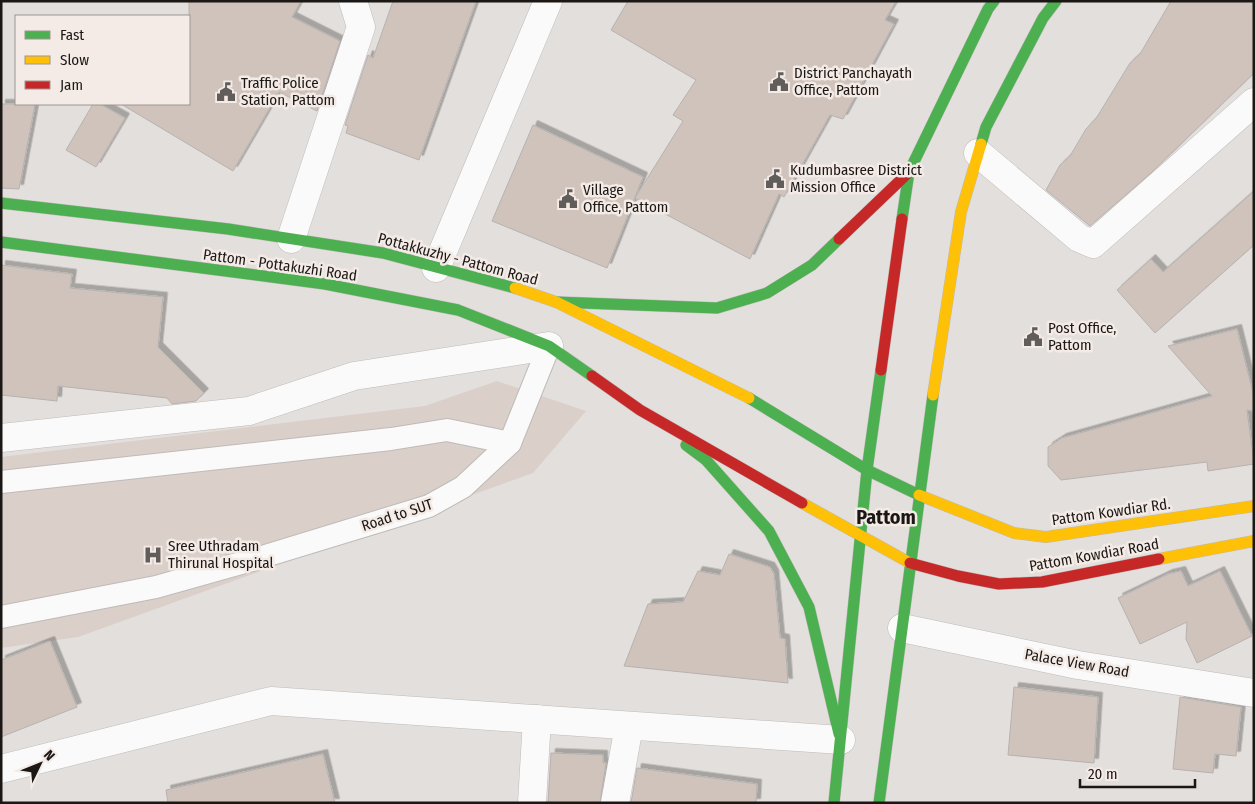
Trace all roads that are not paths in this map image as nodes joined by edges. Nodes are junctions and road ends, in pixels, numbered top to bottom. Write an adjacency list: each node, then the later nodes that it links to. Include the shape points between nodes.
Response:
1 (353, 1): 9 (street, via 361,27)
2 (548, 1): 11 (street)
3 (994, 1): 7 (main road)
4 (1056, 1): 6 (main road, via 1043,18 986,127)
5 (1254, 102): 6 (street, via 1093,244 1079,238)
6 (978, 153): 19 (main road, via 961,212)
7 (909, 172): 12 (main road, via 812,265 767,293 717,308); 17 (main road)
8 (1, 203): 9 (main road, Pottakkuzhy - Pattom Road)
9 (291, 239): 11 (main road, Pottakkuzhy - Pattom Road, via 384,253)
10 (1, 242): 13 (main road, Pattom - Pottakuzhi Road, via 325,284 458,310)
11 (436, 268): 12 (main road, Pottakkuzhy - Pattom Road)
12 (556, 302): 17 (main road, Pottakkuzhy - Pattom Road, via 743,394)
13 (548, 346): 14 (main road, Pattom - Pottakuzhi Road); 15 (street, via 354,376 250,411); 16 (lane)
14 (640, 410): 21 (main road, Pattom Kowdiar Road); 29 (main road, via 706,460 769,531 809,607)
15 (1, 438)
16 (510, 443): 18 (lane, via 447,430); 24 (lane, Road to SUT, via 464,488 429,506 156,587)
17 (867, 470): 19 (main road); 21 (main road)
18 (1, 482)
19 (918, 495): 20 (main road, Pattom Kowdiar Rd., via 1014,533 1046,536); 23 (main road)
20 (1254, 506)
21 (861, 537): 23 (main road, Pattom Kowdiar Road); 29 (main road)
22 (1254, 540): 23 (main road, Pattom Kowdiar Road, via 1042,582 999,584)
23 (910, 563): 25 (main road)
24 (1, 617)
25 (902, 628): 26 (street, Palace View Road, via 1078,665); 34 (main road)
26 (1254, 693)
27 (537, 719): 28 (street); 30 (street, via 271,701); 31 (street)
28 (628, 726): 29 (street); 32 (street)
29 (841, 740): 33 (main road)
30 (1, 769)
31 (532, 803)
32 (615, 803)
33 (834, 803)
34 (879, 803)

